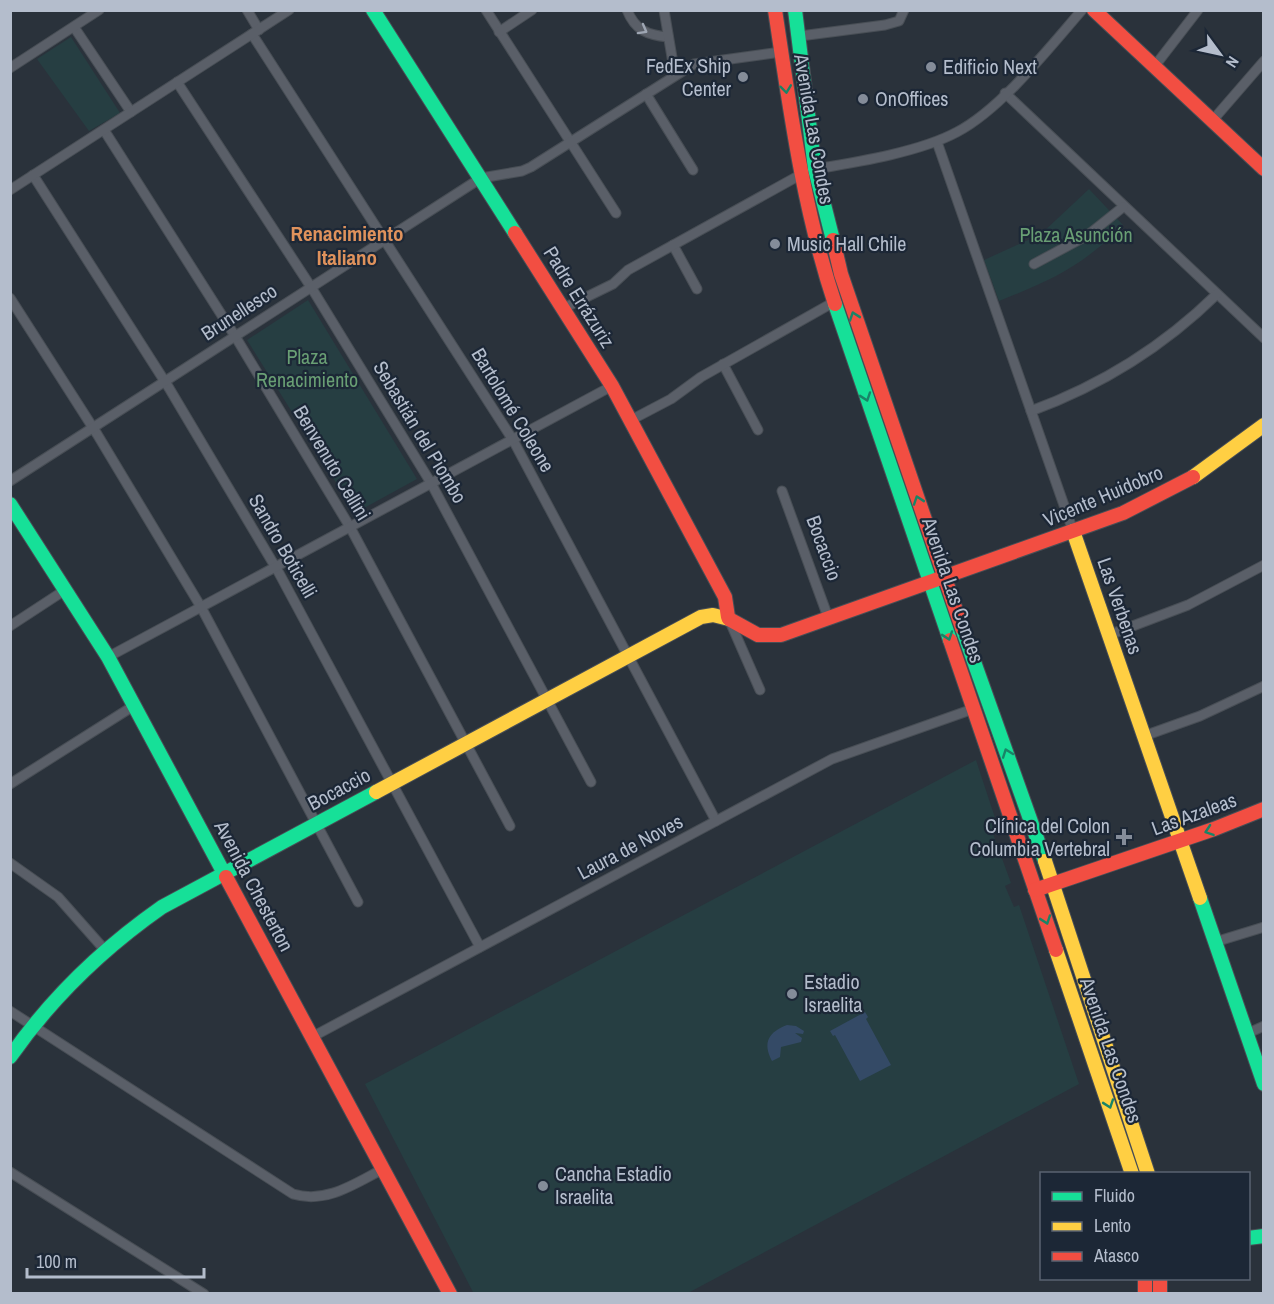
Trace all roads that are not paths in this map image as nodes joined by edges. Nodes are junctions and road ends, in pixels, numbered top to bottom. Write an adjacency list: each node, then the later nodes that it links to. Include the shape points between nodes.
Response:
1 (99, 10): 15 (street)
2 (248, 10): 16 (street, Bartolomé Coleone)
3 (289, 10): 16 (street)
4 (373, 10): 38 (main road, Padre Errázuriz)
5 (486, 10): 17 (street)
6 (532, 10): 17 (street)
7 (627, 10): 19 (street, one-way to 19, via 641,31)
8 (664, 10): 19 (street)
9 (775, 10): 20 (main road, Avenida Las Condes)
10 (795, 10): 18 (main road, Avenida Las Condes)
11 (904, 10): 18 (street, via 899,21 885,26)
12 (1082, 10): 26 (street)
13 (1094, 10): 22 (main road)
14 (1198, 10): 22 (street)
15 (74, 27): 23 (street); 28 (street)
16 (256, 32): 25 (street); 42 (street, Bartolomé Coleone)
17 (499, 32): 31 (street)
18 (800, 36): 33 (main road, Avenida Las Condes)
19 (668, 37): 24 (street)
20 (781, 52): 24 (street, Brunellesco, via 694,64); 37 (main road, Avenida Las Condes, one-way to 37)
21 (1263, 61): 29 (street)
22 (1154, 67): 29 (main road)
23 (10, 68)
24 (675, 75): 27 (street, Brunellesco)
25 (177, 82): 28 (street); 45 (street, Sebastián del Piombo)
26 (1005, 93): 32 (street, via 973,122); 40 (street)
27 (646, 94): 31 (street, Brunellesco); 35 (street)
28 (130, 112): 30 (street)
29 (1212, 121): 34 (main road)
30 (104, 129): 36 (street); 51 (street, Benvenuto Cellini)
31 (571, 142): 38 (street, Brunellesco, via 522,171); 41 (street)
32 (937, 142): 33 (street); 56 (street, Las Verbenas)
33 (814, 169): 70 (main road, Avenida Las Condes, one-way to 33, via 841,274)
34 (1263, 169)
35 (693, 170)
36 (33, 175): 39 (street); 54 (street, Sandro Boticelli)
37 (800, 175): 43 (street); 49 (main road, Avenida Las Condes)
38 (481, 178): 42 (street, Brunellesco); 50 (main road, Padre Errázuriz)
39 (10, 190)
40 (1123, 207): 44 (street, via 1088,235); 47 (street)
41 (616, 213)
42 (385, 240): 45 (street, Brunellesco); 61 (street, Bartolomé Coleone)
43 (674, 245): 46 (street); 50 (street, via 628,270 613,284)
44 (1034, 264)
45 (311, 287): 51 (street, Brunellesco); 63 (street, Sebastián del Piombo)
46 (697, 289)
47 (1217, 294): 52 (street); 56 (street, via 1176,332 1131,364)
48 (10, 298): 59 (street)
49 (834, 302): 53 (street); 71 (main road, Avenida Las Condes, one-way to 71)
50 (564, 308): 55 (main road, Padre Errázuriz)
51 (235, 336): 54 (street, Brunellesco); 66 (street, Benvenuto Cellini)
52 (1263, 338)
53 (723, 364): 57 (street); 60 (street)
54 (165, 382): 59 (street, Brunellesco); 69 (street, Sandro Boticelli)
55 (612, 386): 57 (main road, Padre Errázuriz); 61 (street)
56 (1031, 411): 67 (street, Las Verbenas)
57 (631, 420): 74 (main road, Padre Errázuriz, via 725,597)
58 (1263, 425): 67 (main road, Vicente Huidobro, via 1172,489)
59 (93, 428): 62 (street, Brunellesco); 73 (street)
60 (758, 430)
61 (513, 440): 63 (street); 78 (street, Bartolomé Coleone)
62 (10, 481)
63 (431, 483): 66 (street); 82 (street, Sebastián del Piombo)
64 (782, 491): 75 (street, Bocaccio)
65 (10, 504): 72 (main road, Avenida Chesterton)
66 (350, 527): 69 (street); 86 (street, Benvenuto Cellini)
67 (1073, 531): 70 (main road, Vicente Huidobro); 77 (main road, Las Verbenas)
68 (1263, 565): 77 (street, via 1188,605)
69 (276, 567): 73 (street); 88 (street, Sandro Boticelli)
70 (943, 575): 71 (main road); 97 (main road, Avenida Las Condes, one-way to 70, via 1027,808)
71 (930, 581): 75 (main road); 84 (main road, Avenida Las Condes, one-way to 84)
72 (65, 590): 76 (street); 79 (main road, Avenida Chesterton)
73 (201, 607): 79 (street); 92 (street)
74 (728, 617): 75 (main road, via 752,634 766,638); 78 (main road, Bocaccio, via 701,617); 81 (street)
75 (828, 617)
76 (10, 626)
77 (1109, 635): 85 (main road, Las Verbenas)
78 (629, 656): 82 (main road, Bocaccio); 91 (street, Bartolomé Coleone)
79 (108, 657): 83 (main road, Avenida Chesterton)
80 (1263, 686): 85 (street, via 1200,716)
81 (760, 690)
82 (548, 700): 86 (main road, Bocaccio); 87 (street, Sebastián del Piombo)
83 (135, 705): 89 (street); 96 (main road, Avenida Chesterton)
84 (973, 709): 91 (street, Laura de Noves, via 843,754); 98 (main road, Avenida Las Condes)
85 (1144, 736): 94 (main road, Las Verbenas)
86 (466, 743): 88 (main road, Bocaccio); 93 (street, Benvenuto Cellini)
87 (591, 782)
88 (392, 783): 92 (main road, Bocaccio); 102 (street, Sandro Boticelli)
89 (10, 784)
90 (1263, 809): 94 (main road, Las Azaleas, one-way to 94)
91 (716, 820): 102 (street, Laura de Noves)
92 (317, 823): 96 (main road, Bocaccio); 99 (street)
93 (510, 826)
94 (1180, 841): 97 (main road, Las Azaleas); 101 (main road, Las Verbenas)
95 (10, 863): 103 (street, via 58,897)
96 (224, 872): 103 (main road, Bocaccio, via 162,907); 108 (main road, Avenida Chesterton)
97 (1050, 885): 98 (main road, Las Azaleas); 114 (main road, Avenida Las Condes)
98 (1035, 890): 113 (main road, Avenida Las Condes, one-way to 113)
99 (358, 902)
100 (1263, 927): 101 (street)
101 (1215, 942): 107 (main road, Las Verbenas)
102 (480, 947): 108 (street, Laura de Noves)
103 (104, 949): 105 (main road, Bocaccio)
104 (10, 1011): 105 (street)
105 (32, 1025): 109 (main road, Bocaccio); 111 (street, via 292,1194 309,1197 336,1193)
106 (1263, 1026): 107 (street)
107 (1246, 1034): 110 (main road, Las Verbenas)
108 (312, 1037): 111 (main road, Avenida Chesterton)
109 (10, 1057)
110 (1263, 1084)
111 (383, 1169): 116 (main road, Avenida Chesterton)
112 (10, 1172): 115 (street)
113 (1132, 1172)
114 (1148, 1172)
115 (204, 1293)
116 (450, 1293)

